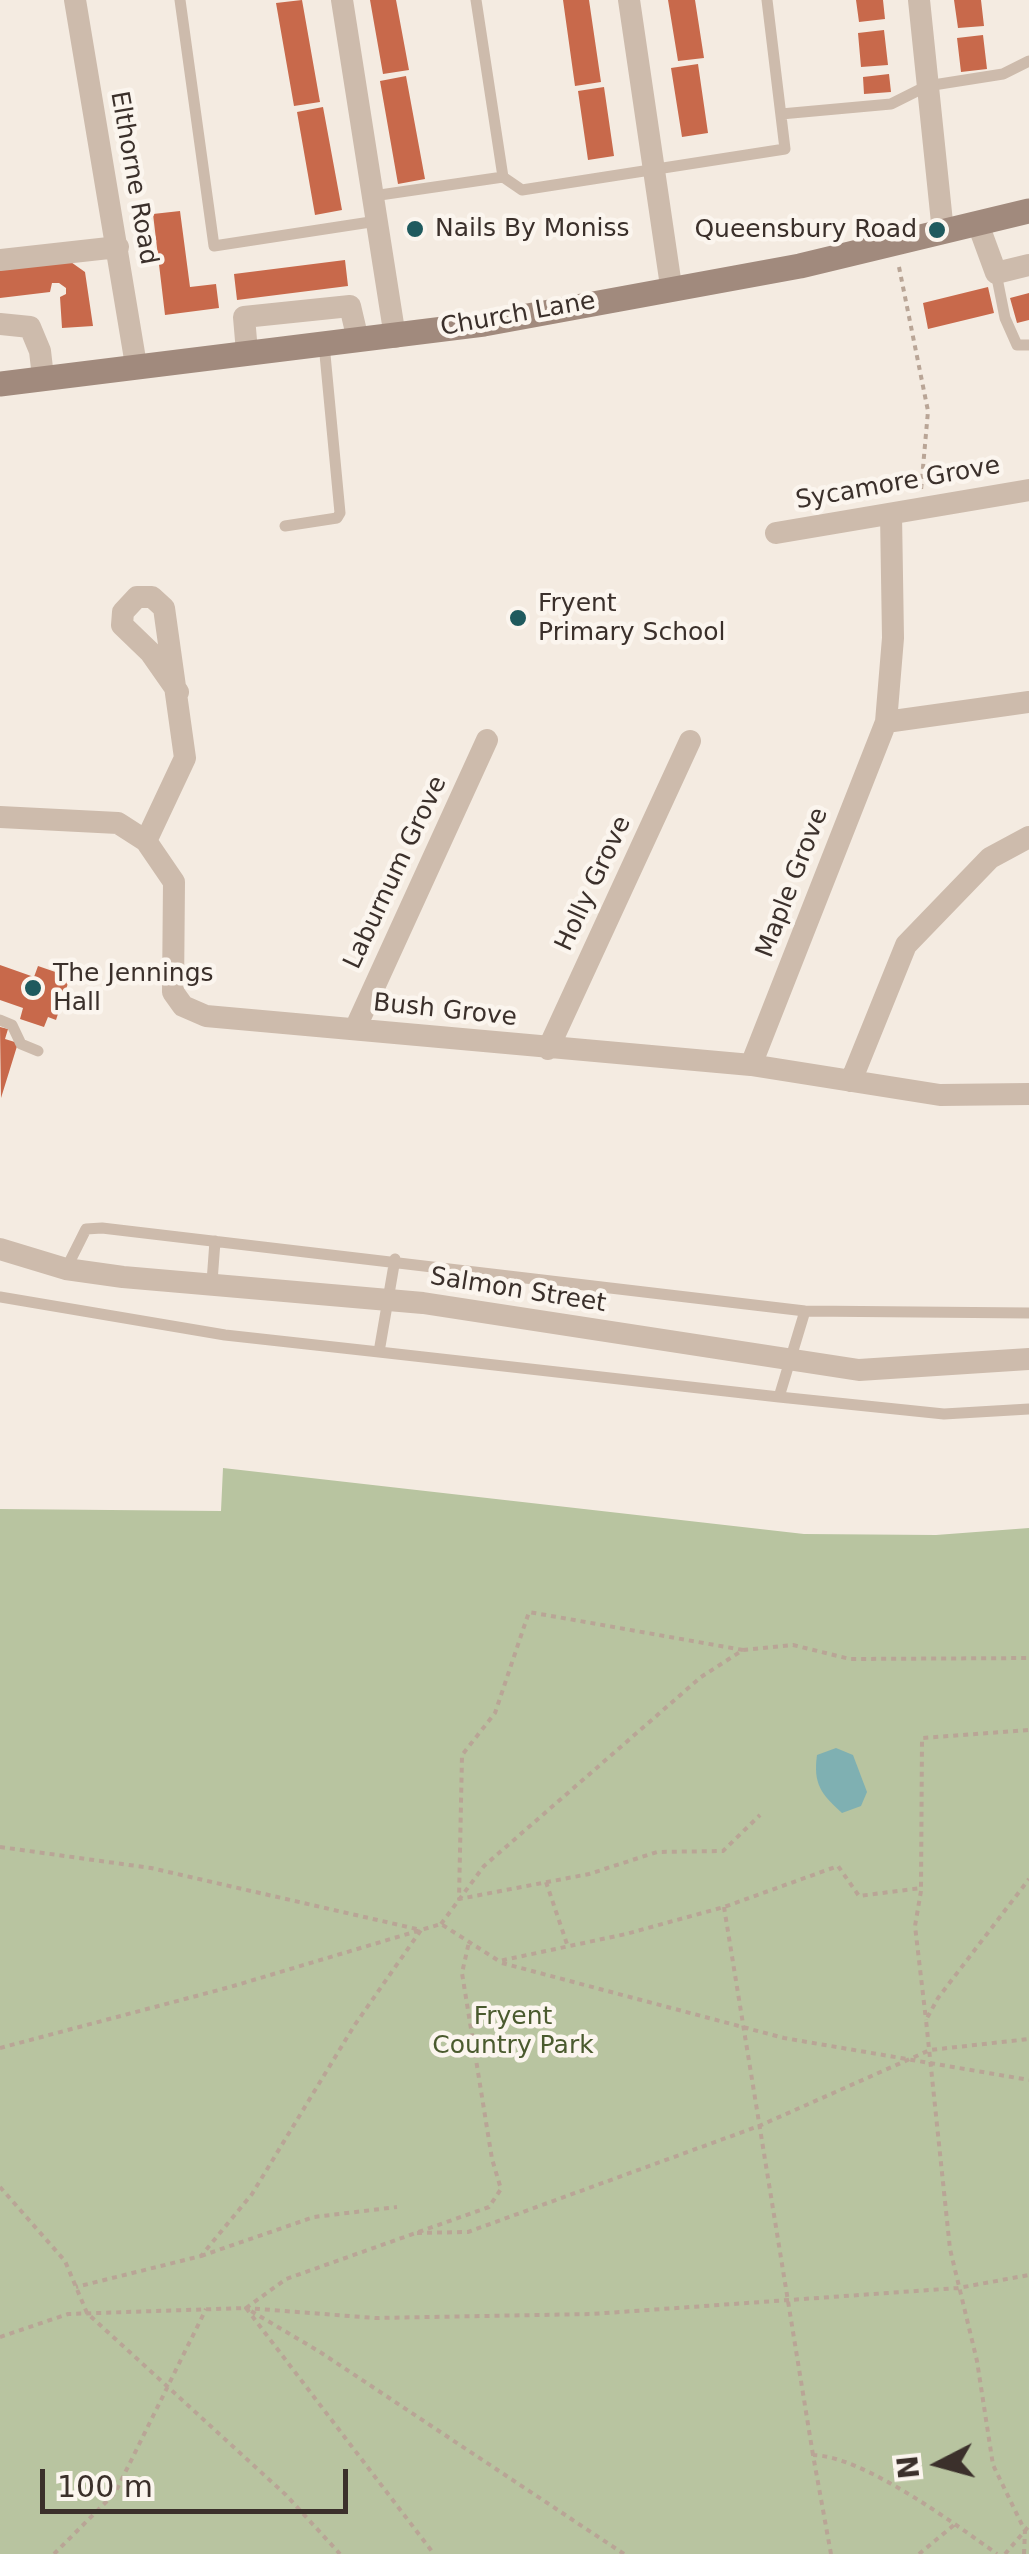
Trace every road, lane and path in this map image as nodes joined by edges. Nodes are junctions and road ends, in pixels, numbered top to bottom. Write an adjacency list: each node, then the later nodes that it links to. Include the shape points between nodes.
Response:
1 (76, 0): 19 (street, Elthorne Road)
2 (180, 0): 15 (lane, via 214,246)
3 (342, 0): 13 (street)
4 (476, 0): 12 (lane)
5 (629, 0): 11 (street)
6 (766, 0): 10 (lane)
7 (918, 0): 9 (street)
8 (1029, 61): 9 (lane, via 1003,74)
9 (926, 86): 10 (lane, via 891,104); 17 (street)
10 (781, 114): 11 (lane, via 785,149)
11 (653, 166): 12 (lane, via 522,190); 23 (street)
12 (503, 176): 13 (lane)
13 (373, 196): 15 (street)
14 (1029, 211): 16 (main road, Church Lane)
15 (377, 221): 25 (street)
16 (978, 224): 17 (main road, Church Lane); 22 (street)
17 (943, 232): 18 (main road, Church Lane)
18 (893, 244): 23 (main road, Church Lane); 34 (path, via 928,411)
19 (118, 248): 20 (street); 30 (street, Elthorne Road)
20 (0, 260)
21 (1029, 266): 22 (street)
22 (996, 273): 28 (lane, via 1005,318 1017,344)
23 (671, 286): 25 (main road, Church Lane)
24 (0, 324): 31 (street, via 30,327)
25 (395, 337): 26 (main road, Church Lane)
26 (358, 340): 27 (main road, Church Lane); 29 (street, via 350,306 244,317)
27 (324, 344): 29 (main road, Church Lane); 36 (lane, via 340,513)
28 (1029, 345)
29 (247, 352): 30 (main road, Church Lane)
30 (136, 365): 31 (main road, Church Lane)
31 (44, 378): 32 (main road, Church Lane)
32 (0, 384)
33 (1029, 490): 34 (street, Sycamore Grove)
34 (918, 509): 35 (street, Sycamore Grove)
35 (890, 514): 37 (street, Sycamore Grove); 40 (street, Maple Grove, via 893,638)
36 (285, 526)
37 (776, 533)
38 (178, 692): 45 (street, via 185,758)
39 (1029, 702): 40 (street)
40 (886, 722): 50 (street, Maple Grove)
41 (487, 740): 47 (street, Laburnum Grove)
42 (690, 741): 48 (street, Holly Grove)
43 (0, 817): 45 (street, via 118,823)
44 (1029, 837): 51 (street, via 990,858 906,945)
45 (146, 841): 47 (street, Bush Grove, via 174,882 173,992 183,1006 206,1016)
46 (0, 1020): 49 (lane, via 12,1025 21,1044)
47 (354, 1028): 48 (street, Bush Grove)
48 (548, 1049): 50 (street, Bush Grove)
49 (38, 1051)
50 (752, 1065): 51 (street, Bush Grove)
51 (851, 1082): 52 (street, Bush Grove, via 940,1095)
52 (1029, 1094)
53 (215, 1241): 55 (lane); 56 (lane, via 86,1230); 57 (lane)
54 (0, 1251): 56 (street, Salmon Street)
55 (395, 1259): 59 (lane); 60 (lane)
56 (66, 1268): 57 (street, Salmon Street)
57 (212, 1282): 59 (street, Salmon Street)
58 (0, 1297): 62 (lane, via 225,1335)
59 (388, 1301): 62 (lane); 64 (street, Salmon Street)
60 (805, 1311): 61 (lane); 64 (lane)
61 (1029, 1313)
62 (379, 1352): 65 (lane)
63 (1029, 1359): 64 (street, Salmon Street, via 859,1370)
64 (790, 1360): 65 (lane)
65 (779, 1398): 66 (lane, via 944,1414)
66 (1029, 1408)
67 (743, 1650): 68 (path, via 793,1644 850,1659); 75 (path, via 702,1677 484,1866); 75 (path, via 529,1612 495,1713 462,1755)
68 (1029, 1658)
69 (1029, 1730): 74 (path, via 922,1738)
70 (760, 1815): 73 (path, via 724,1850 657,1852)
71 (0, 1847): 78 (path, via 151,1868)
72 (1029, 1879): 82 (path)
73 (546, 1882): 75 (path); 80 (path)
74 (921, 1888): 76 (path, via 859,1896 838,1866); 82 (path, via 915,1926)
75 (460, 1900): 77 (path)
76 (724, 1907): 80 (path); 83 (path)
77 (442, 1924): 78 (path); 79 (path)
78 (421, 1930): 85 (path); 94 (path, via 252,2194)
79 (469, 1942): 81 (path); 93 (path, via 462,1973 501,2190 489,2207)
80 (568, 1947): 81 (path)
81 (499, 1962): 83 (path)
82 (926, 2020): 86 (path)
83 (744, 2028): 87 (path); 90 (path)
84 (1029, 2039): 86 (path)
85 (0, 2048)
86 (930, 2050): 87 (path); 88 (path)
87 (908, 2059): 88 (path); 90 (path)
88 (931, 2063): 89 (path); 97 (path)
89 (1029, 2080)
90 (759, 2126): 93 (path, via 468,2232); 98 (path)
91 (0, 2187): 96 (path, via 64,2260)
92 (397, 2207): 94 (path, via 314,2217)
93 (417, 2233): 99 (path, via 286,2278)
94 (202, 2256): 96 (path)
95 (1029, 2275): 97 (path)
96 (76, 2287): 101 (path)
97 (958, 2288): 98 (path); 106 (path, via 992,2464)
98 (788, 2301): 99 (path, via 375,2318); 104 (path)
99 (246, 2308): 100 (path); 109 (path); 110 (path)
100 (206, 2310): 101 (path); 103 (path)
101 (87, 2314): 102 (path); 103 (path)
102 (0, 2337)
103 (170, 2389): 107 (path, via 115,2493); 108 (path)
104 (813, 2455): 105 (path, via 832,2455); 111 (path)
105 (955, 2524): 112 (path); 113 (path)
106 (1027, 2528): 114 (path); 115 (path)
107 (54, 2554)
108 (340, 2554)
109 (434, 2554)
110 (624, 2554)
111 (831, 2554)
112 (920, 2554)
113 (997, 2554)
114 (1006, 2554)
115 (1024, 2554)

